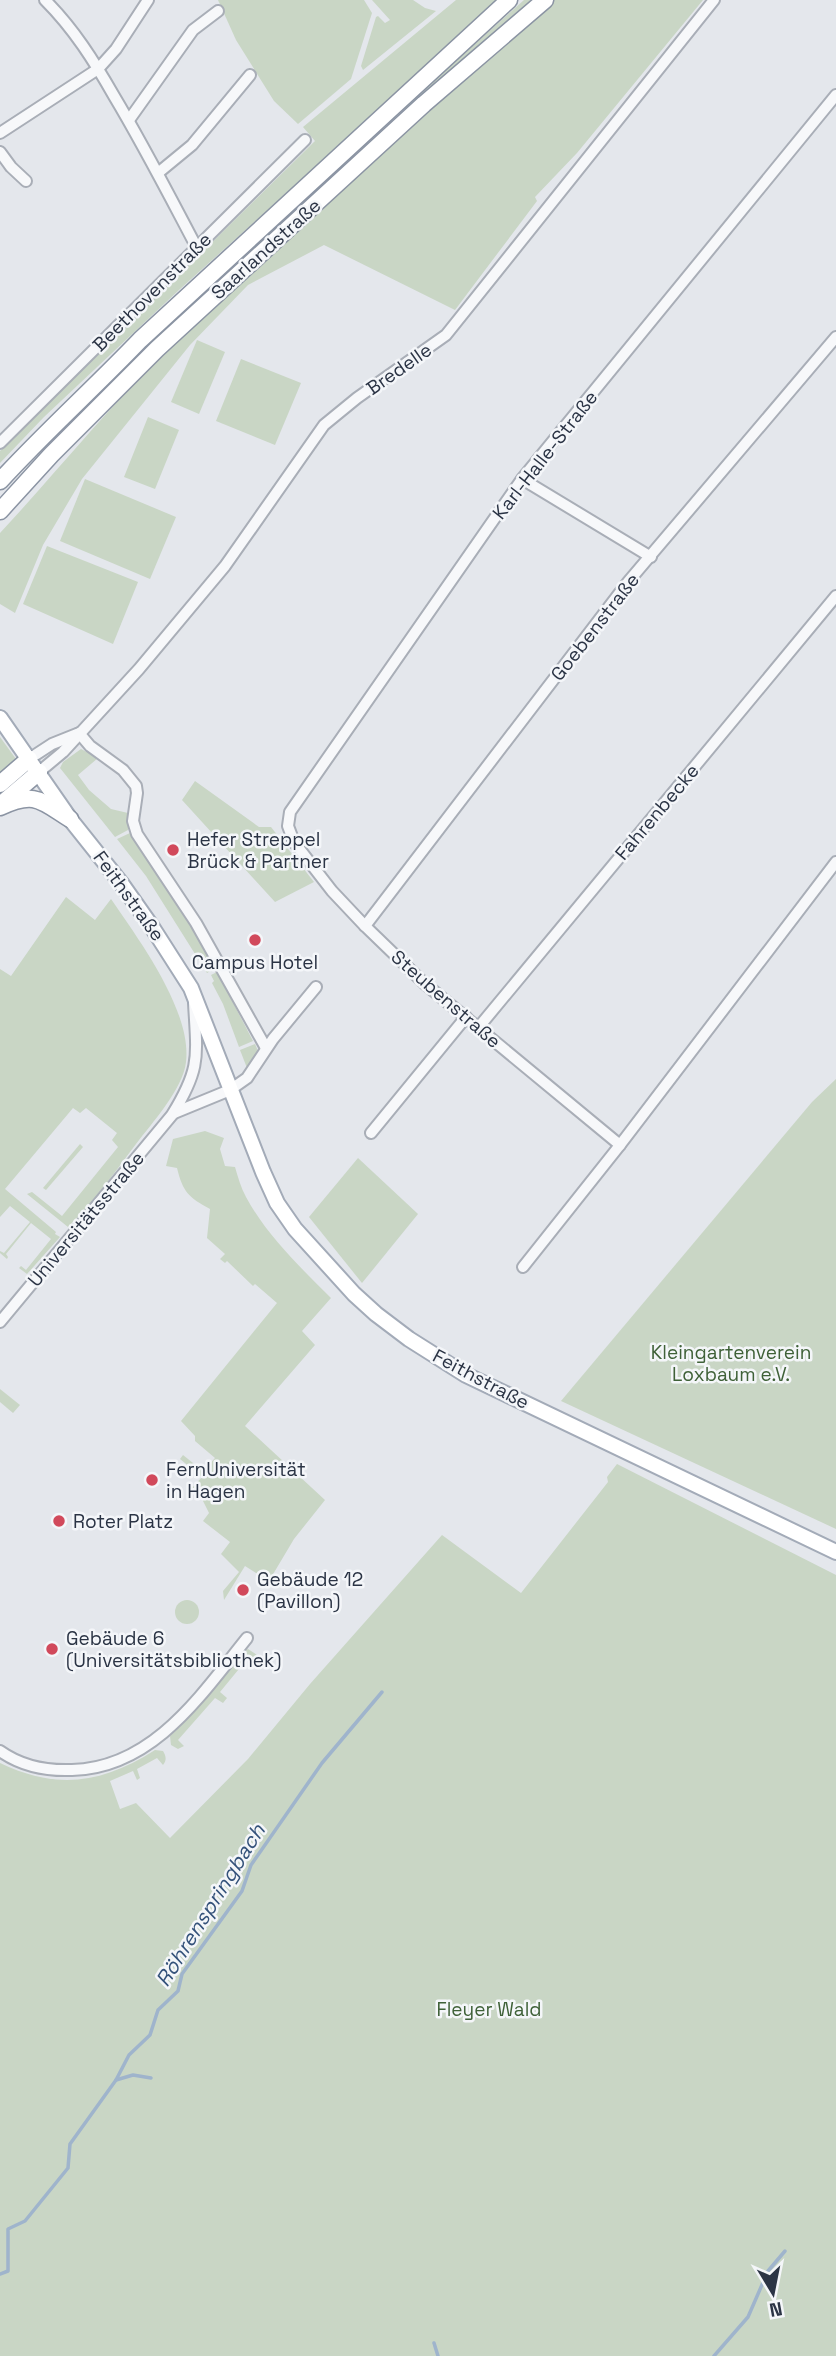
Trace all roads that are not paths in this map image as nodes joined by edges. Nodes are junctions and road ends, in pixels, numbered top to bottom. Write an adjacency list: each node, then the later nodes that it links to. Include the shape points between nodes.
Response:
1 (45, 0): 7 (street, via 79,38)
2 (148, 0): 7 (street)
3 (509, 0): 20 (highway, Saarlandstraße, via 140,340)
4 (545, 0): 21 (highway, Saarlandstraße, via 424,104 157,349)
5 (714, 0): 25 (street, Bredelle, via 446,335 324,425 225,566)
6 (218, 11): 10 (street, via 193,30)
7 (98, 69): 10 (street); 11 (street)
8 (250, 75): 14 (street, via 192,145)
9 (836, 95): 19 (street, Karl-Halle-Straße)
10 (129, 120): 14 (street)
11 (0, 133)
12 (305, 140): 16 (street, Beethovenstraße)
13 (0, 152): 15 (street)
14 (158, 173): 16 (street)
15 (26, 181)
16 (197, 248): 18 (street, Beethovenstraße)
17 (836, 337): 22 (street, Goebenstraße)
18 (0, 443)
19 (522, 479): 22 (street); 30 (street, Karl-Halle-Straße, via 290,811)
20 (0, 481)
21 (0, 511)
22 (650, 557): 32 (street, Goebenstraße)
23 (836, 596): 36 (street, Fahrenbecke)
24 (0, 718): 26 (main road, Feithstraße)
25 (79, 733): 26 (street, Bredelle, via 63,752); 26 (street, Bredelle, via 52,744); 37 (street, Feithstraße, via 130,777 137,793 133,821 137,834 196,923)
26 (34, 765): 27 (highway); 28 (highway); 29 (main road, Feithstraße)
27 (0, 784)
28 (0, 806): 29 (highway, via 32,798)
29 (70, 819): 34 (main road, Feithstraße, via 137,905)
30 (291, 834): 32 (street, Steubenstraße, via 331,891)
31 (836, 862): 41 (street)
32 (365, 926): 35 (street, Steubenstraße)
33 (316, 986): 37 (street)
34 (194, 993): 38 (main road, Feithstraße); 39 (street, Universitätsstraße, via 195,1071)
35 (466, 1017): 36 (street, Steubenstraße); 40 (street)
36 (478, 1028): 41 (street, Steubenstraße)
37 (266, 1048): 38 (street, via 247,1078)
38 (230, 1090): 39 (street, Universitätsstraße); 44 (main road, Feithstraße, via 270,1188 295,1229 354,1294 409,1339 466,1375)
39 (172, 1115): 43 (street, Universitätsstraße)
40 (371, 1133)
41 (620, 1145): 42 (street)
42 (523, 1267)
43 (0, 1322)
44 (836, 1552)
45 (247, 1638): 46 (street, via 157,1740 122,1760 59,1771 36,1768)
46 (0, 1751)

